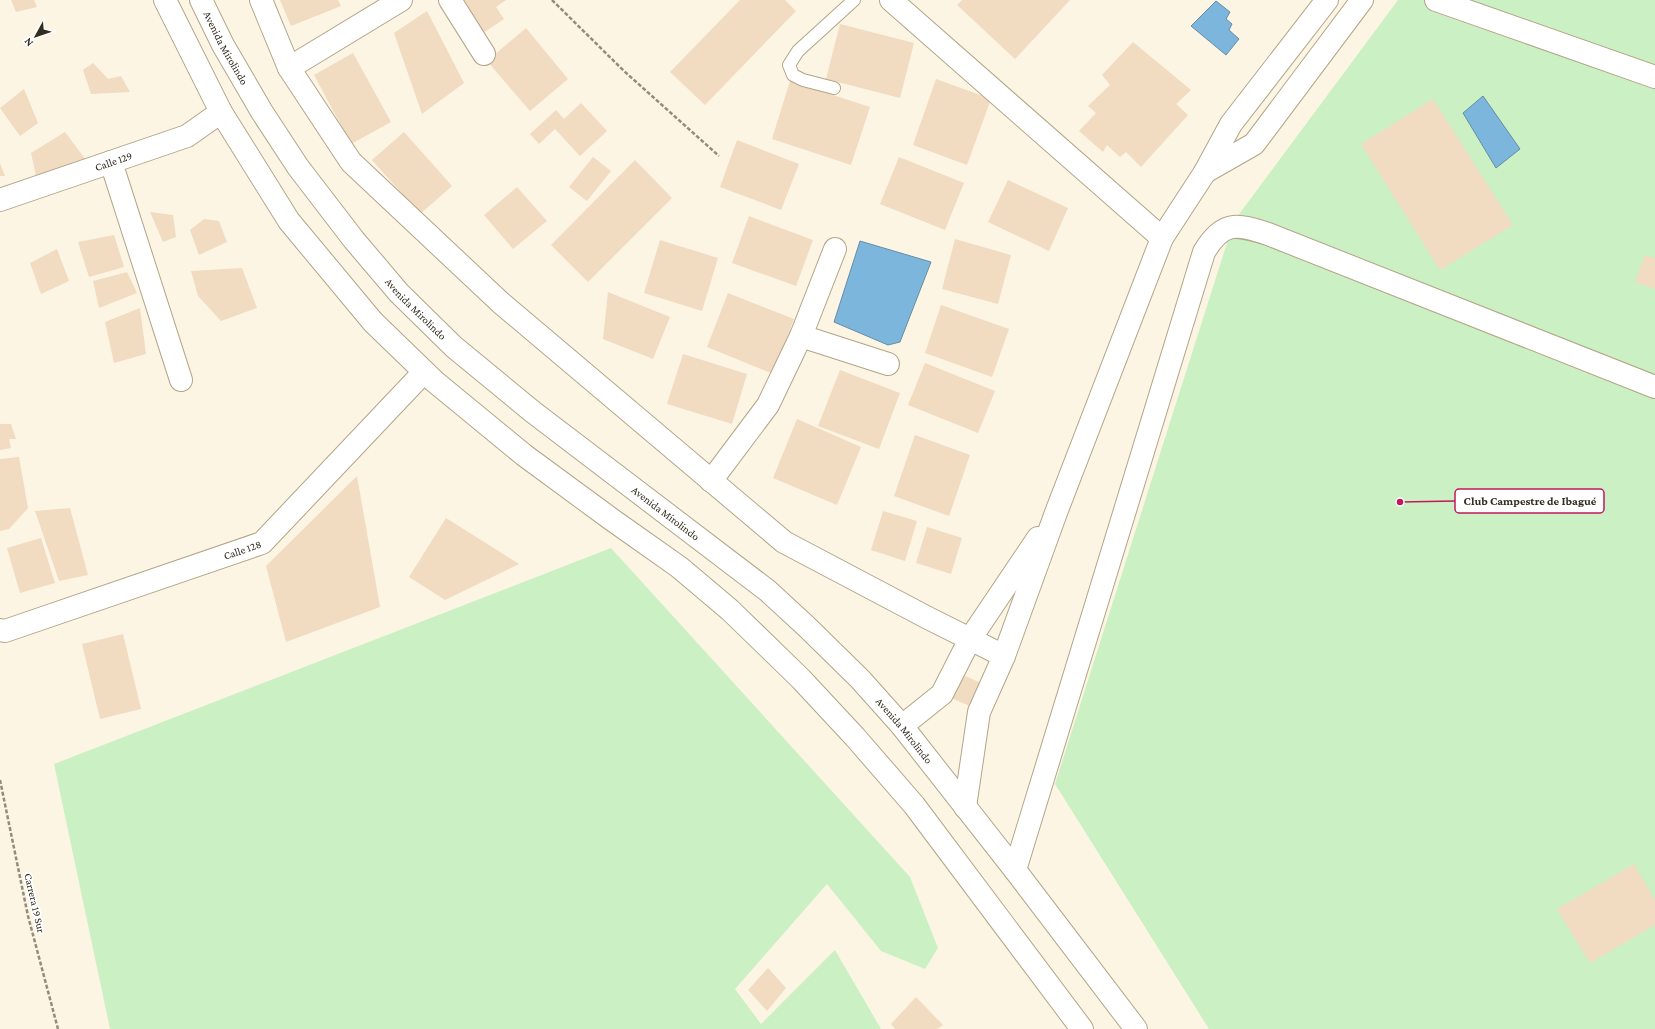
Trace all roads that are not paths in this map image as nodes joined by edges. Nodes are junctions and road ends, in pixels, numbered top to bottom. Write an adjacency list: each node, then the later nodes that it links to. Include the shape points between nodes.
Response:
1 (165, 0): 15 (street)
2 (201, 0): 31 (street, Avenida Mirolindo, via 223,45 298,167 399,293 454,347 533,412 768,591 860,680)
3 (261, 0): 12 (street)
4 (401, 0): 12 (street)
5 (450, 0): 11 (street)
6 (854, 0): 14 (lane, via 798,51 790,65 793,75)
7 (891, 0): 19 (street)
8 (1327, 0): 17 (street, via 1231,124)
9 (1436, 0): 13 (street)
10 (1352, 4): 17 (street, via 1254,144)
11 (484, 54)
12 (289, 68): 26 (street, via 351,162 501,303)
13 (1655, 77)
14 (834, 88)
15 (221, 112): 16 (street, Calle 129, via 187,136); 23 (street, via 289,221 373,322)
16 (111, 162): 18 (street, Calle 129); 24 (street)
17 (1205, 172): 19 (street)
18 (0, 200)
19 (1162, 238): 27 (street)
20 (835, 249): 21 (street)
21 (800, 336): 22 (street); 26 (street, via 768,404)
22 (888, 364)
23 (424, 372): 28 (street, Calle 128, via 262,542 6,631); 34 (street, via 524,455 680,567 730,610 802,679 914,805)
24 (181, 380)
25 (1655, 387): 33 (street, via 1262,232 1237,226 1223,230 1213,238 1204,252)
26 (711, 481): 29 (street, via 784,542)
27 (1057, 510): 29 (street); 30 (street)
28 (0, 630)
29 (970, 639): 30 (street); 31 (street, via 942,694)
30 (1004, 656): 32 (street, via 979,712)
31 (902, 726): 32 (street, Avenida Mirolindo)
32 (965, 807): 33 (street, Avenida Mirolindo)
33 (1015, 870): 35 (street, Avenida Mirolindo)
34 (1082, 1029)
35 (1136, 1029)

